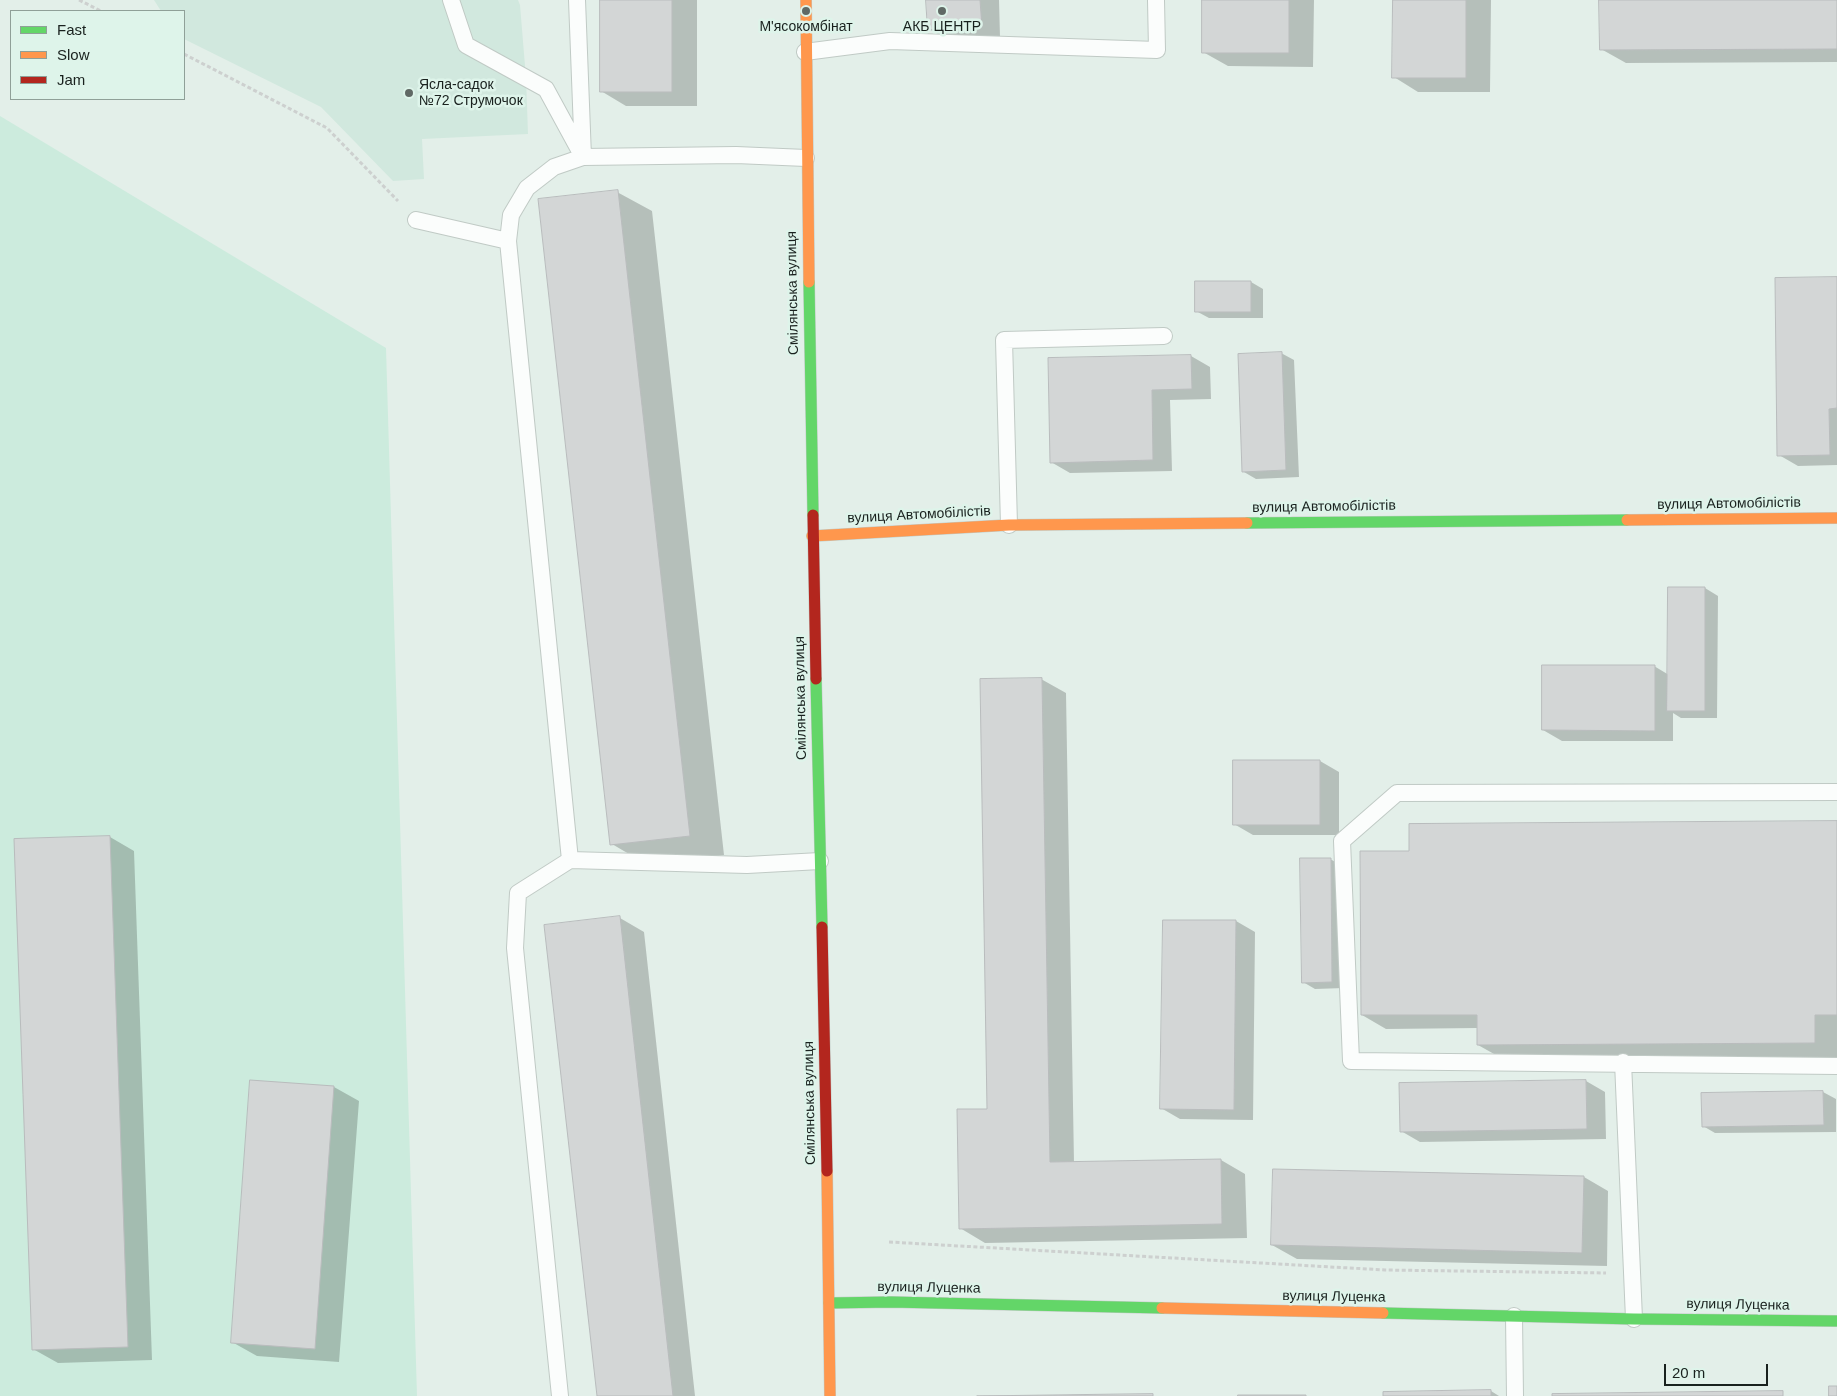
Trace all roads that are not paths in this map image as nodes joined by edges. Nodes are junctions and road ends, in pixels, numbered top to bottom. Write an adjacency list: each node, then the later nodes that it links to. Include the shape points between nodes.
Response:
1 (451, 0): 6 (lane, via 466,45 546,89)
2 (577, 0): 6 (lane)
3 (806, 0): 5 (street, Смілянська вулиця)
4 (1156, 0): 5 (lane, via 1158,50 890,41)
5 (805, 52): 7 (street, Смілянська вулиця)
6 (583, 157): 7 (lane, via 736,155); 9 (lane, via 554,167 527,188 511,215)
7 (806, 158): 13 (street, Смілянська вулиця)
8 (416, 220): 9 (lane)
9 (508, 241): 15 (lane)
10 (1164, 336): 12 (lane, via 1004,340)
11 (1837, 518): 12 (street, вулиця Автомобілістів)
12 (1009, 525): 13 (street, вулиця Автомобілістів)
13 (812, 536): 16 (street, Смілянська вулиця)
14 (1837, 792): 17 (lane, via 1397,793 1342,841 1351,1061)
15 (570, 860): 16 (lane, via 747,865); 23 (lane, via 518,893 515,948)
16 (820, 862): 19 (street, Смілянська вулиця)
17 (1622, 1062): 18 (lane); 21 (lane)
18 (1837, 1066)
19 (829, 1302): 20 (street, вулиця Луценка); 24 (street, Смілянська вулиця)
20 (1514, 1316): 21 (street, вулиця Луценка); 25 (lane)
21 (1634, 1319): 22 (street, вулиця Луценка)
22 (1837, 1321)
23 (560, 1396)
24 (830, 1396)
25 (1515, 1396)

